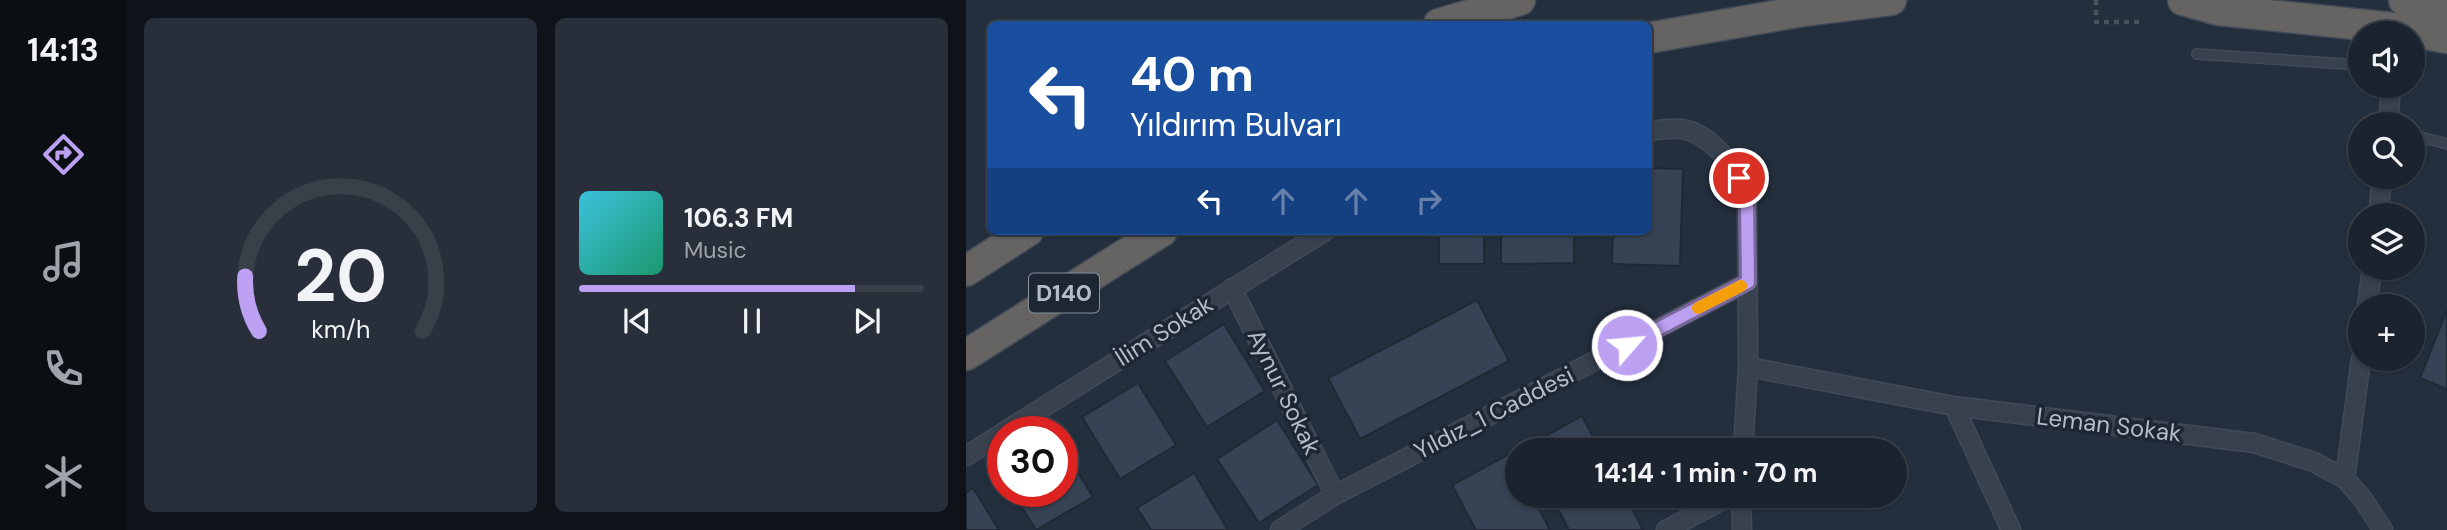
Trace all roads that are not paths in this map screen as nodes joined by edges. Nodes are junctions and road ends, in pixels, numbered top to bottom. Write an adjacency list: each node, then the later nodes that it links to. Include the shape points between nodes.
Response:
1 (1520, 0): 6 (highway)
2 (1891, 0): 9 (highway)
3 (2183, 0): 7 (highway, via 2219,10)
4 (2404, 0): 5 (highway)
5 (2447, 8)
6 (1449, 21)
7 (2348, 26)
8 (2425, 35): 10 (highway)
9 (1652, 37)
10 (2447, 38)
11 (2197, 54): 12 (lane)
12 (2348, 64)
13 (1652, 131): 20 (street, via 1684,128 1701,137 1718,149 1739,178 1747,203)
14 (2425, 138): 15 (lane)
15 (2447, 144)
16 (1022, 235): 19 (highway, D140)
17 (1156, 235): 22 (highway, D140)
18 (1318, 235): 21 (street, İlim Sokak)
19 (966, 271)
20 (1748, 282): 23 (street); 31 (street, Yıldız_1 Caddesi)
21 (1232, 288): 26 (street, İlim Sokak); 31 (street, Aynur Sokak)
22 (966, 355)
23 (1748, 367): 25 (street, Leman Sokak); 27 (street)
24 (2359, 371): 30 (street)
25 (1954, 406): 30 (street, Leman Sokak, via 2253,443 2314,462); 37 (street)
26 (1030, 416)
27 (1744, 438)
28 (987, 443): 29 (street, İlim Sokak)
29 (966, 456)
30 (2344, 479): 38 (street, Leman Sokak)
31 (1335, 495): 34 (street, Yıldız_1 Caddesi)
32 (1707, 508): 35 (street)
33 (1741, 508): 36 (street)
34 (1280, 530)
35 (1666, 530)
36 (1742, 530)
37 (2011, 530)
38 (2383, 530)

